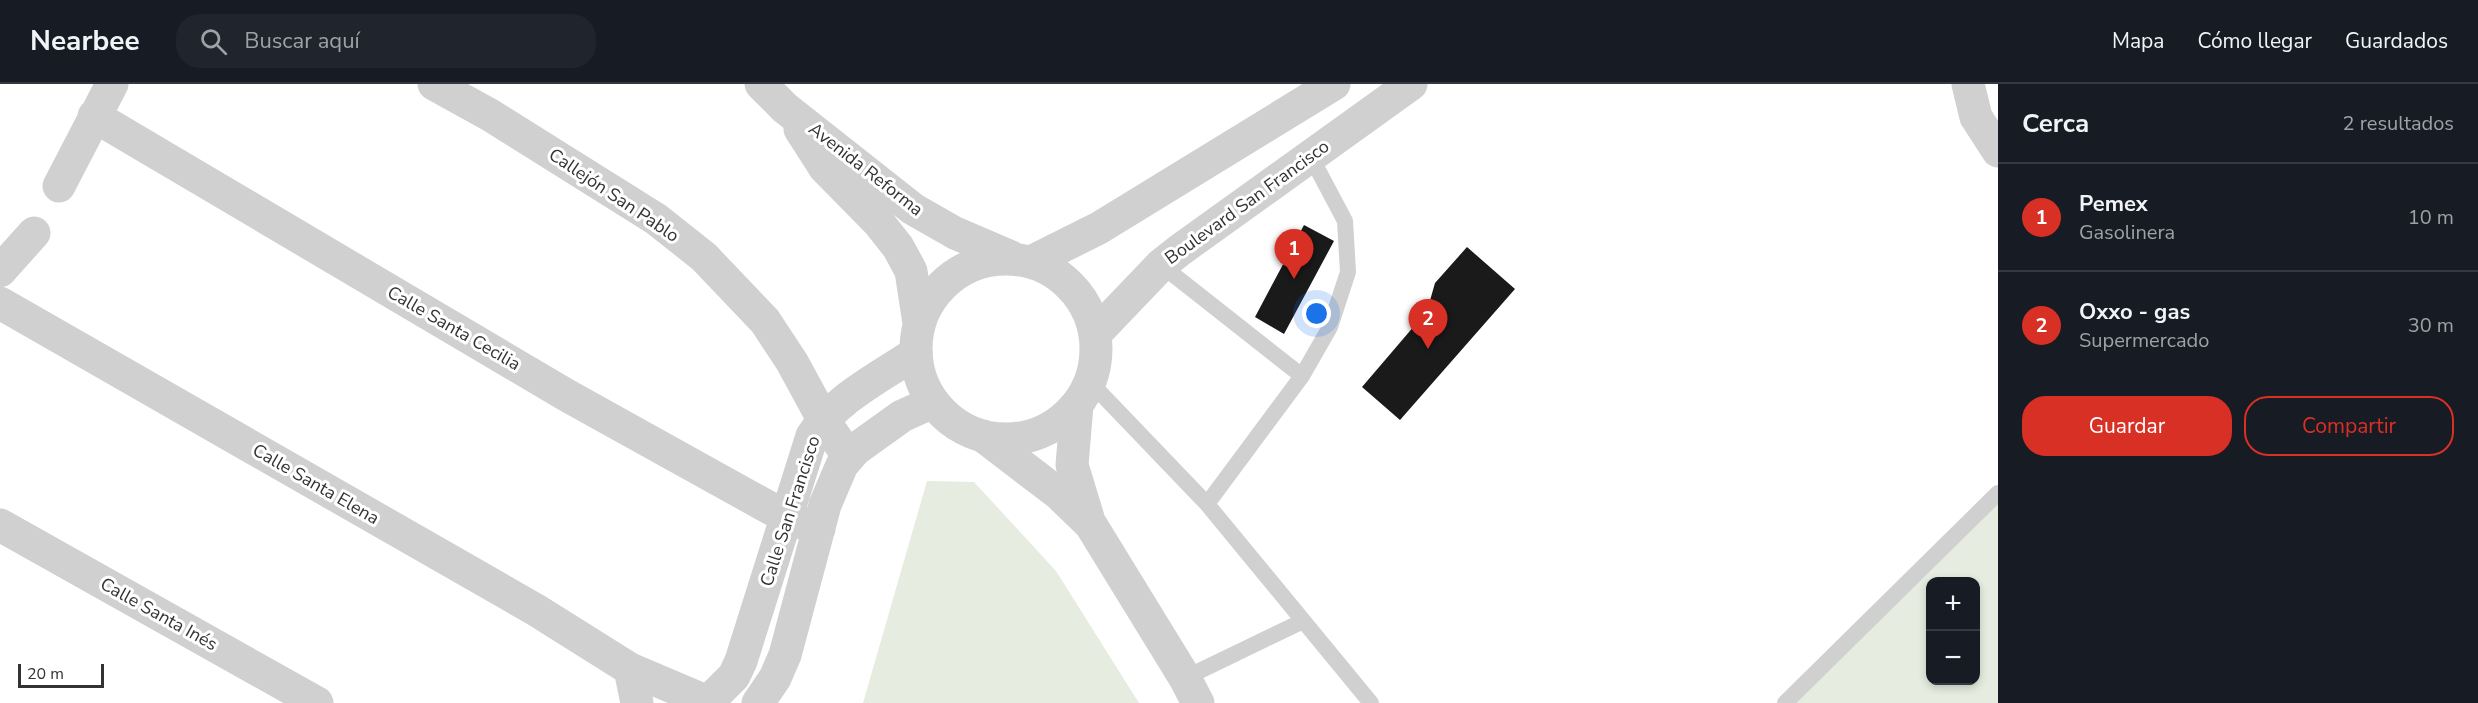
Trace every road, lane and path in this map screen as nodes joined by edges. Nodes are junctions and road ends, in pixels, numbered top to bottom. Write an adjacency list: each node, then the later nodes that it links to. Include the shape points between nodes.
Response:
1 (112, 84): 8 (street)
2 (434, 84): 22 (street, Callejón San Pablo, via 656,219 704,257 765,321)
3 (761, 84): 7 (street, Avenida Reforma)
4 (1334, 84): 13 (street, via 1099,228)
5 (1411, 84): 10 (street, Boulevard San Francisco)
6 (1968, 84): 9 (street, via 1976,117)
7 (785, 108): 13 (street, Avenida Reforma, via 913,209 956,233); 18 (street, Avenida Reforma, via 825,168 898,247 911,271)
8 (94, 116): 11 (street); 27 (street, Calle Santa Cecilia, via 568,396)
9 (1998, 151)
10 (1310, 155): 14 (street, Boulevard San Francisco); 19 (lane, via 1345,221 1348,272 1330,327)
11 (59, 186)
12 (34, 233): 15 (street)
13 (1022, 260): 17 (street, via 1061,277 1084,302); 18 (street, via 982,261 955,274 933,295)
14 (1161, 266): 17 (street, Boulevard San Francisco); 19 (lane)
15 (0, 271)
16 (0, 303): 32 (street, Calle Santa Elena, via 536,610)
17 (1095, 334): 20 (street, via 1096,358)
18 (917, 338): 21 (street, via 921,379); 22 (street, Calle San Francisco)
19 (1302, 376): 26 (lane)
20 (1084, 394): 23 (street, via 1058,423 1035,435 1009,439); 26 (lane); 29 (street, via 1072,465)
21 (933, 402): 23 (street, via 964,429); 24 (street, Calle San Francisco, via 902,416)
22 (823, 419): 24 (street, Callejón San Pablo); 27 (street, Calle San Francisco, via 807,450)
23 (982, 436): 29 (street, via 1059,494)
24 (848, 456): 30 (street, Calle San Francisco, via 833,482)
25 (1998, 493): 39 (lane)
26 (1207, 504): 31 (lane)
27 (786, 518): 30 (street, Calle Santa Cecilia); 36 (street, Calle San Francisco, via 741,661 734,676)
28 (0, 525): 34 (street, Calle Santa Inés)
29 (1091, 525): 33 (street)
30 (819, 529): 37 (street, Calle San Francisco, via 785,655)
31 (1303, 621): 33 (lane); 38 (lane)
32 (630, 669): 35 (street); 36 (street, Calle Santa Elena)
33 (1192, 690)
34 (317, 703)
35 (637, 703)
36 (709, 703)
37 (758, 703)
38 (1371, 703)
39 (1785, 703)

